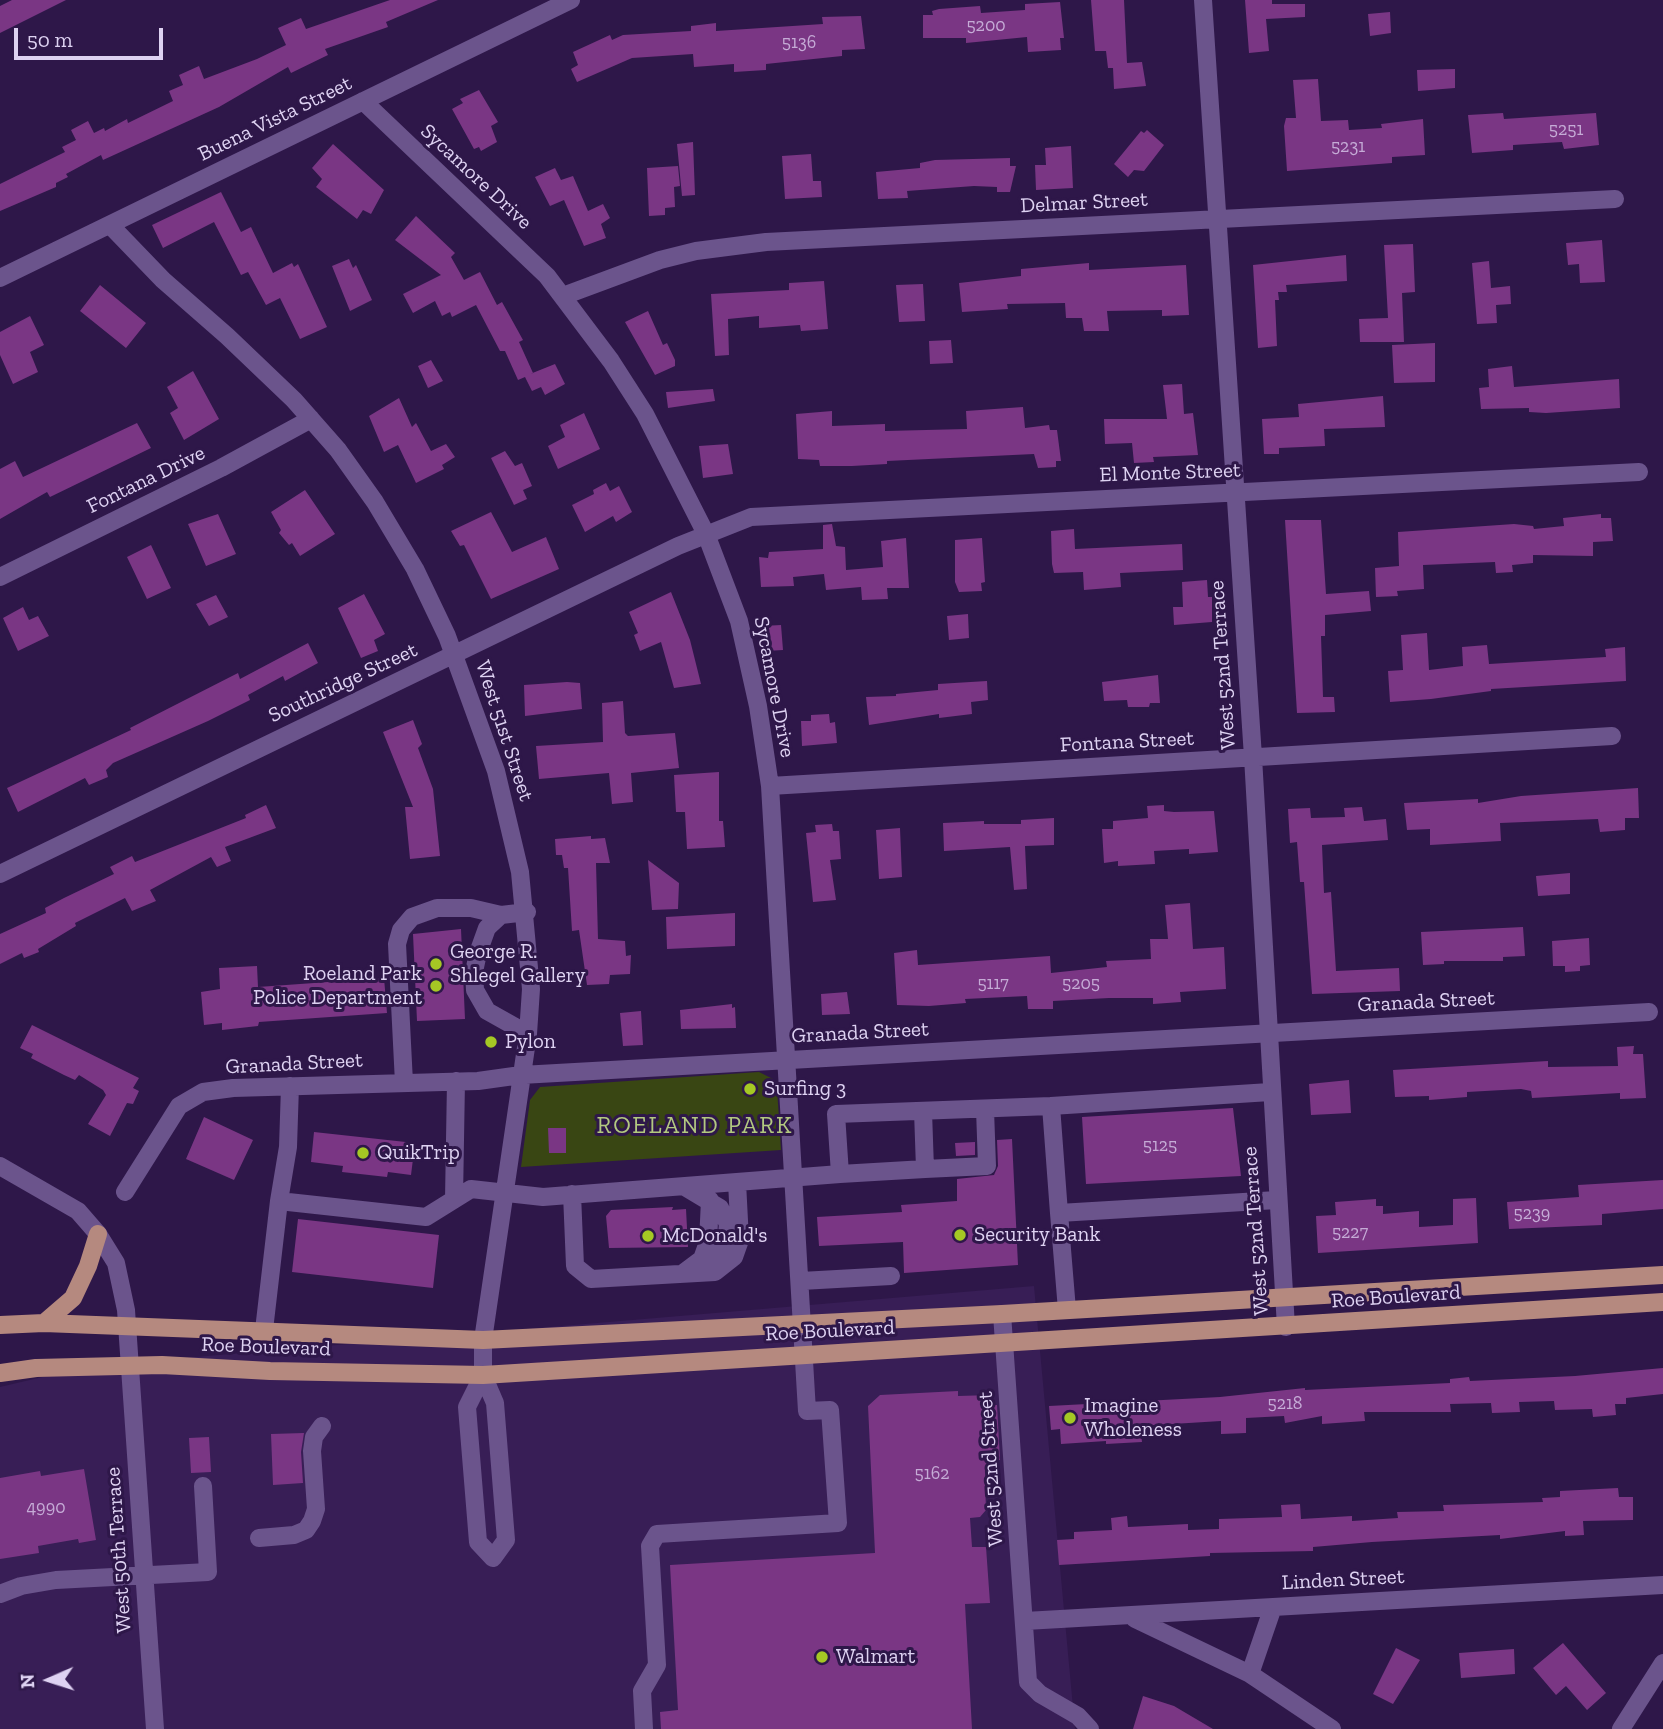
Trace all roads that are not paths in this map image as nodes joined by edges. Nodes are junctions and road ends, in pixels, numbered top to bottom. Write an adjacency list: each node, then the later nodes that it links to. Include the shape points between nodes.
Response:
1 (571, 0): 3 (street, Buena Vista Street)
2 (1203, 0): 5 (street, West 52nd Terrace)
3 (363, 101): 6 (street, Buena Vista Street); 8 (street, Sycamore Drive)
4 (1615, 199): 5 (street, Delmar Street)
5 (1218, 219): 8 (street, Delmar Street, via 766,242 660,260); 11 (street, West 52nd Terrace)
6 (110, 225): 7 (street, Buena Vista Street); 9 (street, West 51st Street)
7 (0, 278)
8 (564, 296): 12 (street, Sycamore Drive, via 645,414)
9 (312, 419): 13 (street, Fontana Drive); 14 (street, West 51st Street, via 375,502 415,569)
10 (1639, 472): 11 (street, El Monte Street)
11 (1235, 494): 12 (street, El Monte Street, via 751,517); 16 (street, West 52nd Terrace)
12 (706, 534): 14 (street, Southridge Street); 17 (street, Sycamore Drive, via 739,621)
13 (0, 577)
14 (456, 655): 18 (street, Southridge Street); 19 (street, West 51st Street, via 496,771)
15 (1612, 736): 16 (street, Fontana Street)
16 (1253, 757): 17 (street, Fontana Street); 23 (street, West 52nd Terrace)
17 (770, 786): 24 (street, Sycamore Drive)
18 (0, 874)
19 (527, 912): 20 (street); 22 (street, West 51st Street)
20 (501, 915): 22 (street, via 487,928 478,953 475,990 487,1011); 27 (street, via 471,908 437,908 412,917 401,930 397,944)
21 (1648, 1012): 23 (street, Granada Street)
22 (528, 1034): 25 (street, West 51st Street)
23 (1268, 1034): 24 (street, Granada Street); 29 (street, West 52nd Terrace)
24 (786, 1060): 25 (street, Granada Street); 36 (street, Sycamore Drive)
25 (521, 1075): 26 (street, Granada Street); 40 (street, West 51st Street)
26 (456, 1081): 27 (street, Granada Street); 42 (street)
27 (404, 1083): 28 (street, Granada Street)
28 (290, 1086): 39 (street, Granada Street, via 203,1093 178,1106); 44 (street, via 288,1147)
29 (1270, 1092): 30 (street); 43 (street, West 52nd Terrace)
30 (1051, 1106): 31 (street); 45 (street)
31 (985, 1109): 32 (street); 34 (street, via 987,1166)
32 (923, 1111): 34 (street); 35 (street, via 836,1114)
33 (0, 1166): 46 (street, West 50th Terrace, via 63,1200)
34 (925, 1169): 35 (street)
35 (840, 1174): 36 (street)
36 (794, 1178): 37 (street); 50 (street, Sycamore Drive)
37 (737, 1182): 38 (street); 47 (street, via 740,1240 733,1257 715,1272)
38 (684, 1186): 41 (street); 47 (street, via 710,1200 708,1242 702,1259)
39 (125, 1192)
40 (504, 1193): 41 (street); 42 (street, via 471,1189); 61 (street, West 51st Street)
41 (572, 1194): 47 (street, via 575,1266 581,1273 591,1279)
42 (454, 1199): 44 (street, via 426,1217)
43 (1277, 1200): 45 (street); 51 (street, West 52nd Terrace)
44 (279, 1201): 60 (street)
45 (1059, 1213): 53 (street)
46 (98, 1234): 55 (main road, via 73,1298); 59 (street, West 50th Terrace, via 116,1264)
47 (682, 1274)
48 (1663, 1275): 51 (main road, Roe Boulevard)
49 (891, 1276): 50 (street)
50 (801, 1281): 56 (street, Sycamore Drive)
51 (1283, 1297): 53 (main road, Roe Boulevard); 58 (street, West 52nd Terrace)
52 (1663, 1302): 58 (main road, Roe Boulevard)
53 (1067, 1310): 54 (main road, Roe Boulevard)
54 (1002, 1314): 56 (main road, Roe Boulevard); 62 (street, West 52nd Street)
55 (44, 1323): 57 (main road, Roe Boulevard); 59 (main road, Roe Boulevard)
56 (804, 1324): 61 (main road, Roe Boulevard); 63 (street, Sycamore Drive)
57 (0, 1325)
58 (1286, 1327): 62 (main road, Roe Boulevard)
59 (127, 1328): 60 (main road, Roe Boulevard); 64 (street, West 50th Terrace)
60 (264, 1330): 61 (main road, Roe Boulevard)
61 (483, 1340): 66 (street, West 51st Street)
62 (1004, 1344): 63 (main road, Roe Boulevard); 75 (street, West 52nd Street)
63 (804, 1356): 66 (main road, Roe Boulevard); 79 (street, Sycamore Drive, via 807,1411 830,1410 838,1523 657,1534 650,1546 657,1665 642,1691)
64 (129, 1367): 65 (main road, Roe Boulevard); 66 (main road, Roe Boulevard); 70 (street, West 50th Terrace)
65 (0, 1373)
66 (484, 1375): 66 (street, via 467,1407 478,1542 493,1558 506,1540 495,1403)
67 (322, 1426): 69 (street, via 312,1451 316,1508 312,1521 294,1535)
68 (203, 1486): 70 (street, via 208,1572)
69 (259, 1538)
70 (145, 1576): 72 (street, via 56,1580); 78 (street, West 50th Terrace)
71 (1663, 1586): 73 (street, Linden Street)
72 (0, 1594)
73 (1273, 1607): 74 (street, Linden Street); 77 (street)
74 (1132, 1618): 75 (street, Linden Street); 77 (street)
75 (1025, 1621): 80 (street, West 52nd Street, via 1027,1682)
76 (1663, 1663): 82 (street)
77 (1250, 1674): 81 (street)
78 (155, 1729)
79 (644, 1729)
80 (1090, 1729)
81 (1332, 1729)
82 (1621, 1729)

